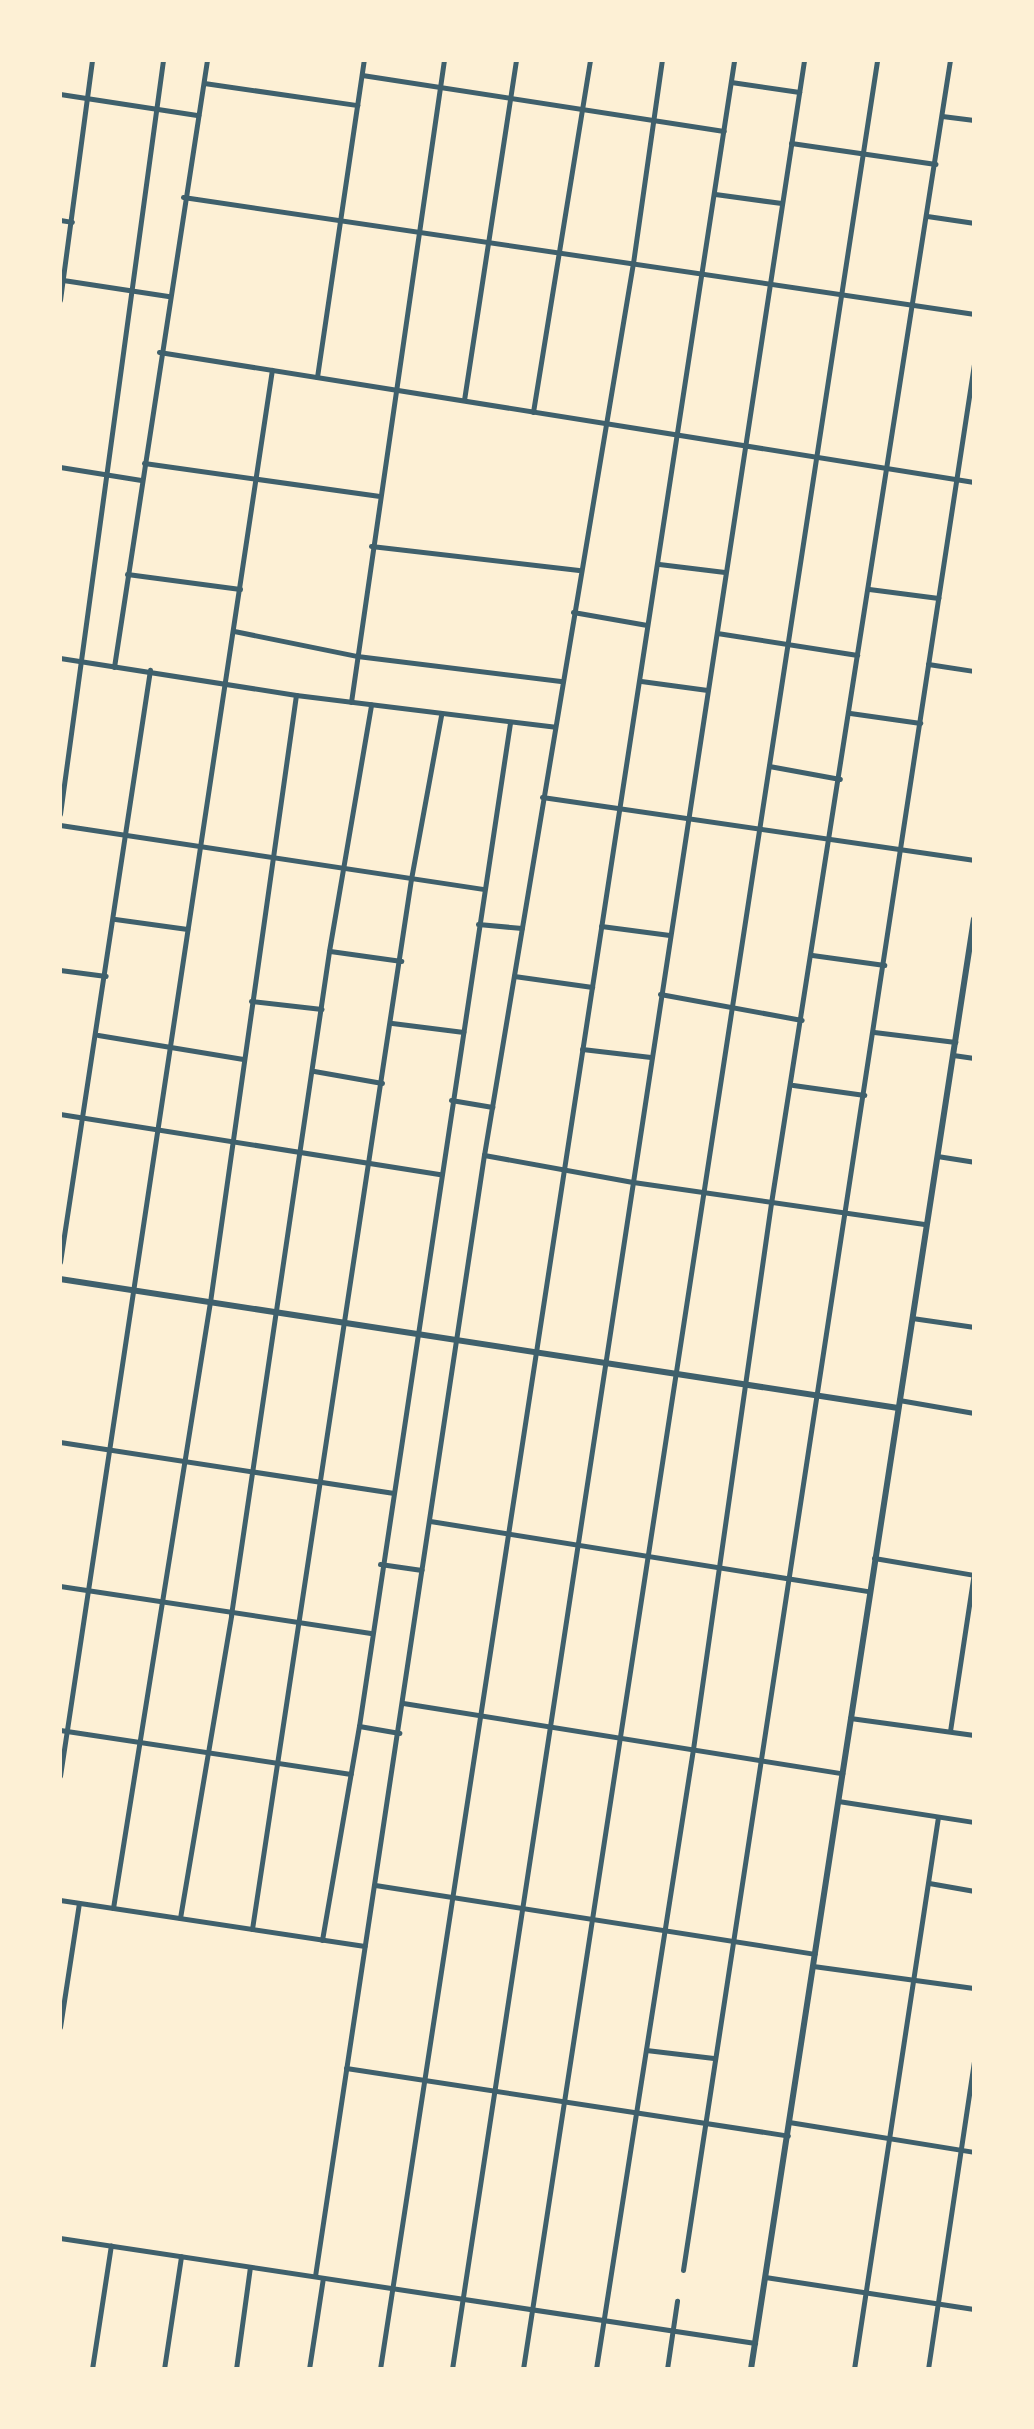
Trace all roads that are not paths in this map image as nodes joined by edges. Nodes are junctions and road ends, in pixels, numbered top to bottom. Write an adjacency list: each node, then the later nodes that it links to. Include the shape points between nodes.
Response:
1 (92, 60): 19 (street)
2 (163, 60): 23 (street)
3 (207, 60): 15 (street)
4 (364, 60): 13 (street)
5 (444, 60): 16 (street)
6 (516, 60): 20 (street)
7 (590, 60): 22 (street)
8 (662, 60): 27 (street)
9 (734, 60): 14 (street)
10 (804, 60): 17 (street)
11 (877, 60): 30 (street)
12 (950, 60): 25 (street)
13 (362, 75): 16 (street); 21 (street)
14 (731, 82): 17 (street); 28 (street)
15 (204, 83): 21 (street); 24 (street)
16 (440, 88): 20 (street); 40 (street)
17 (800, 92): 29 (street)
18 (60, 94): 19 (street)
19 (86, 98): 23 (street); 38 (street)
20 (510, 99): 22 (street); 41 (street)
21 (357, 105): 37 (street)
22 (584, 108): 27 (street); 42 (street)
23 (156, 109): 24 (street); 47 (street)
24 (198, 115): 33 (street)
25 (942, 116): 26 (street); 31 (street)
26 (974, 120)
27 (653, 121): 28 (street); 43 (street)
28 (724, 131): 32 (street)
29 (791, 143): 30 (street); 34 (street)
30 (863, 154): 31 (street); 48 (street)
31 (935, 164): 35 (street)
32 (714, 194): 34 (street); 44 (street)
33 (183, 197): 37 (street); 49 (street)
34 (782, 203): 46 (street)
35 (926, 216): 39 (street); 51 (street)
36 (60, 220): 38 (street)
37 (338, 220): 40 (street); 56 (street)
38 (72, 222): 45 (street)
39 (974, 223)
40 (416, 232): 41 (street); 57 (street)
41 (487, 242): 42 (street); 58 (street)
42 (557, 252): 43 (street); 59 (street)
43 (632, 263): 44 (street); 60 (street)
44 (701, 273): 46 (street); 61 (street)
45 (63, 280): 47 (street); 50 (street)
46 (768, 282): 48 (street); 62 (street)
47 (132, 290): 49 (street); 67 (street)
48 (842, 294): 51 (street); 63 (street)
49 (168, 296): 53 (street)
50 (60, 300)
51 (912, 304): 52 (street); 66 (street)
52 (974, 314)
53 (160, 352): 55 (street); 64 (street)
54 (974, 363): 69 (street)
55 (272, 370): 56 (street); 68 (street)
56 (317, 377): 57 (street)
57 (394, 389): 58 (street); 72 (street)
58 (464, 400): 59 (street)
59 (533, 412): 60 (street)
60 (603, 423): 61 (street); 75 (street)
61 (677, 434): 62 (street); 74 (street)
62 (744, 444): 63 (street); 76 (street)
63 (816, 457): 66 (street); 85 (street)
64 (144, 462): 68 (street); 70 (street)
65 (60, 466): 67 (street)
66 (888, 468): 69 (street); 79 (street)
67 (104, 475): 70 (street); 89 (street)
68 (257, 479): 72 (street); 78 (street)
69 (956, 479): 71 (street); 80 (street)
70 (141, 480): 77 (street)
71 (974, 482)
72 (378, 496): 73 (street)
73 (372, 546): 75 (street); 87 (street)
74 (657, 564): 76 (street); 82 (street)
75 (580, 570): 81 (street)
76 (725, 572): 84 (street)
77 (127, 574): 78 (street); 91 (street)
78 (240, 589): 83 (street)
79 (869, 589): 80 (street); 86 (street)
80 (938, 598): 90 (street)
81 (573, 612): 82 (street); 94 (street)
82 (648, 624): 95 (street)
83 (233, 631): 87 (street); 96 (street)
84 (716, 634): 85 (street); 97 (street)
85 (788, 643): 86 (street); 106 (street)
86 (857, 655): 101 (street)
87 (357, 656): 94 (street); 99 (street)
88 (60, 658): 89 (street)
89 (80, 661): 91 (street); 110 (street)
90 (928, 664): 93 (street); 104 (street)
91 (114, 667): 92 (street)
92 (150, 670): 96 (street); 114 (street)
93 (974, 671)
94 (562, 681): 105 (street)
95 (639, 681): 97 (street); 109 (street)
96 (224, 683): 98 (street); 116 (street)
97 (707, 690): 111 (street)
98 (296, 695): 99 (street); 118 (street)
99 (351, 702): 100 (street)
100 (370, 705): 102 (street); 120 (street)
101 (850, 713): 104 (street); 107 (street)
102 (441, 715): 103 (street); 121 (street)
103 (510, 723): 105 (street); 122 (street)
104 (920, 723): 117 (street)
105 (555, 728): 108 (street)
106 (769, 766): 107 (street); 113 (street)
107 (840, 779): 115 (street)
108 (542, 797): 109 (street); 127 (street)
109 (619, 808): 111 (street); 126 (street)
110 (60, 814)
111 (687, 816): 113 (street); 129 (street)
112 (60, 825): 114 (street)
113 (759, 829): 115 (street); 140 (street)
114 (126, 837): 116 (street); 123 (street)
115 (829, 839): 117 (street); 131 (street)
116 (197, 846): 118 (street); 128 (street)
117 (900, 850): 119 (street); 133 (street)
118 (273, 860): 120 (street); 139 (street)
119 (974, 860)
120 (344, 870): 121 (street); 130 (street)
121 (411, 879): 122 (street); 132 (street)
122 (484, 890): 125 (street)
123 (114, 919): 128 (street); 135 (street)
124 (974, 920): 147 (street)
125 (478, 924): 127 (street); 144 (street)
126 (601, 926): 129 (street); 137 (street)
127 (522, 928): 136 (street)
128 (186, 929): 148 (street)
129 (670, 935): 138 (street)
130 (329, 951): 132 (street); 141 (street)
131 (812, 956): 133 (street); 142 (street)
132 (401, 961): 143 (street)
133 (884, 964): 145 (street)
134 (60, 970): 135 (street)
135 (106, 976): 146 (street)
136 (514, 976): 137 (street); 159 (street)
137 (592, 987): 149 (street)
138 (660, 994): 140 (street); 151 (street)
139 (251, 1000): 141 (street); 153 (street)
140 (732, 1006): 142 (street); 172 (street)
141 (322, 1010): 154 (street)
142 (802, 1020): 156 (street)
143 (392, 1023): 144 (street); 155 (street)
144 (464, 1032): 158 (street)
145 (874, 1032): 147 (street); 157 (street)
146 (97, 1035): 148 (street); 161 (street)
147 (956, 1042): 150 (street)
148 (168, 1047): 153 (street); 162 (street)
149 (582, 1049): 151 (street); 169 (street)
150 (952, 1055): 152 (street); 166 (street)
151 (651, 1057): 171 (street)
152 (974, 1058)
153 (242, 1059): 163 (street)
154 (314, 1071): 155 (street); 164 (street)
155 (382, 1082): 168 (street)
156 (792, 1084): 157 (street); 173 (street)
157 (864, 1095): 174 (street)
158 (451, 1100): 159 (street); 170 (street)
159 (493, 1107): 165 (street)
160 (60, 1114): 161 (street)
161 (84, 1118): 162 (street); 176 (street)
162 (156, 1129): 163 (street); 178 (street)
163 (232, 1140): 164 (street); 179 (street)
164 (301, 1152): 168 (street); 180 (street)
165 (484, 1155): 169 (street); 185 (street)
166 (937, 1156): 167 (street); 175 (street)
167 (974, 1162)
168 (370, 1163): 170 (street); 182 (street)
169 (565, 1170): 171 (street); 186 (street)
170 (440, 1174): 184 (street)
171 (633, 1182): 172 (street); 187 (street)
172 (704, 1192): 173 (street); 188 (street)
173 (771, 1203): 174 (street); 189 (street)
174 (844, 1212): 175 (street); 190 (street)
175 (924, 1224): 181 (street)
176 (60, 1262)
177 (60, 1279): 178 (street)
178 (133, 1289): 179 (street); 194 (street)
179 (210, 1302): 180 (street); 195 (street)
180 (275, 1312): 182 (street); 196 (street)
181 (912, 1318): 183 (street); 191 (street)
182 (346, 1324): 184 (street); 197 (street)
183 (974, 1327)
184 (416, 1334): 185 (street); 198 (street)
185 (455, 1340): 186 (street); 199 (street)
186 (536, 1352): 187 (street); 200 (street)
187 (606, 1363): 188 (street); 201 (street)
188 (676, 1374): 189 (street); 202 (street)
189 (746, 1384): 190 (street); 205 (street)
190 (816, 1396): 191 (street); 208 (street)
191 (898, 1404): 192 (street); 203 (street)
192 (974, 1413)
193 (60, 1442): 194 (street)
194 (109, 1450): 195 (street); 210 (street)
195 (183, 1462): 196 (street); 212 (street)
196 (250, 1474): 197 (street); 213 (street)
197 (322, 1484): 198 (street); 214 (street)
198 (392, 1493): 204 (street)
199 (430, 1521): 200 (street); 206 (street)
200 (508, 1532): 201 (street); 217 (street)
201 (578, 1544): 202 (street); 220 (street)
202 (648, 1555): 205 (street); 225 (street)
203 (874, 1558): 207 (street); 211 (street)
204 (380, 1564): 206 (street); 215 (street)
205 (718, 1568): 208 (street); 227 (street)
206 (422, 1570): 216 (street)
207 (974, 1574): 222 (street)
208 (788, 1577): 211 (street); 229 (street)
209 (60, 1586): 210 (street)
210 (90, 1590): 212 (street); 221 (street)
211 (869, 1591): 218 (street)
212 (162, 1603): 213 (street); 226 (street)
213 (231, 1615): 214 (street); 228 (street)
214 (299, 1626): 215 (street); 230 (street)
215 (370, 1633): 219 (street)
216 (402, 1703): 217 (street); 223 (street)
217 (481, 1714): 220 (street); 240 (street)
218 (850, 1718): 222 (street); 232 (street)
219 (359, 1726): 223 (street); 231 (street)
220 (549, 1726): 225 (street); 244 (street)
221 (64, 1730): 226 (street); 233 (street)
222 (950, 1732): 224 (street)
223 (398, 1733): 238 (street)
224 (974, 1735)
225 (620, 1736): 227 (street); 246 (street)
226 (138, 1742): 228 (street); 243 (street)
227 (693, 1749): 229 (street); 248 (street)
228 (209, 1752): 230 (street); 245 (street)
229 (761, 1760): 232 (street); 250 (street)
230 (279, 1761): 231 (street); 247 (street)
231 (351, 1774): 249 (street)
232 (842, 1774): 234 (street)
233 (60, 1776)
234 (838, 1800): 235 (street); 252 (street)
235 (938, 1816): 236 (street); 237 (street)
236 (974, 1822)
237 (929, 1884): 239 (street); 254 (street)
238 (375, 1885): 240 (street); 251 (street)
239 (974, 1892)
240 (452, 1898): 244 (street); 262 (street)
241 (60, 1900): 242 (street)
242 (78, 1903): 243 (street); 256 (street)
243 (113, 1908): 245 (street)
244 (522, 1908): 246 (street); 263 (street)
245 (180, 1918): 247 (street)
246 (592, 1920): 248 (street); 264 (street)
247 (252, 1929): 249 (street)
248 (664, 1930): 250 (street); 258 (street)
249 (322, 1940): 251 (street)
250 (733, 1942): 252 (street); 259 (street)
251 (365, 1946): 261 (street)
252 (815, 1954): 253 (street)
253 (813, 1966): 254 (street); 266 (street)
254 (914, 1979): 255 (street); 269 (street)
255 (974, 1988)
256 (61, 2014): 257 (street)
257 (60, 2027)
258 (646, 2050): 259 (street); 265 (street)
259 (714, 2058): 267 (street)
260 (974, 2060): 270 (street)
261 (346, 2068): 262 (street); 278 (street)
262 (424, 2080): 263 (street); 279 (street)
263 (495, 2092): 264 (street); 281 (street)
264 (564, 2102): 265 (street); 284 (street)
265 (636, 2114): 267 (street); 286 (street)
266 (790, 2122): 268 (street); 269 (street)
267 (702, 2124): 268 (street); 276 (street)
268 (788, 2136): 277 (street)
269 (889, 2139): 270 (street); 280 (street)
270 (961, 2150): 271 (street); 283 (street)
271 (974, 2152)
272 (60, 2238): 273 (street)
273 (111, 2246): 274 (street); 289 (street)
274 (181, 2256): 275 (street); 290 (street)
275 (250, 2266): 278 (street); 291 (street)
276 (682, 2270)
277 (764, 2276): 280 (street); 288 (street)
278 (319, 2277): 279 (street); 292 (street)
279 (392, 2288): 281 (street); 293 (street)
280 (866, 2294): 283 (street); 299 (street)
281 (463, 2299): 284 (street); 294 (street)
282 (677, 2301): 287 (street)
283 (937, 2304): 285 (street); 300 (street)
284 (532, 2309): 286 (street); 295 (street)
285 (974, 2309)
286 (604, 2320): 287 (street); 296 (street)
287 (672, 2330): 288 (street); 297 (street)
288 (755, 2343): 298 (street)
289 (92, 2369)
290 (164, 2369)
291 (236, 2369)
292 (308, 2369)
293 (380, 2369)
294 (452, 2369)
295 (523, 2369)
296 (596, 2369)
297 (666, 2369)
298 (751, 2369)
299 (854, 2369)
300 (928, 2369)

